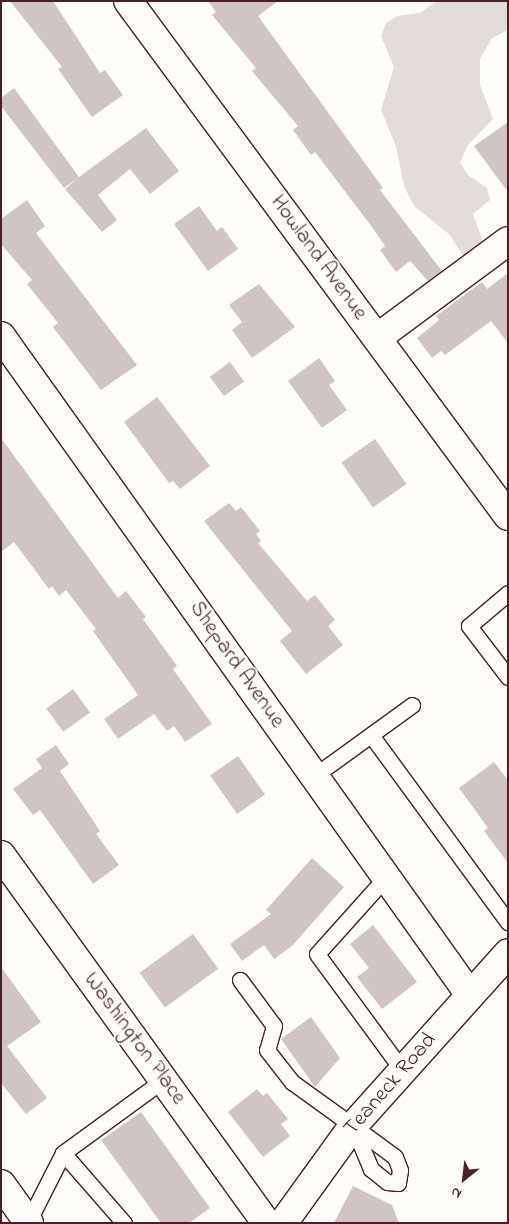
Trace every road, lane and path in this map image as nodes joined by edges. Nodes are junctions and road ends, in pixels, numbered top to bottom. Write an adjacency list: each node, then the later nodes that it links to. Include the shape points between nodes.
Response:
1 (128, 1): 4 (street, Howland Avenue)
2 (508, 241): 4 (street)
3 (1, 336): 10 (street, Shepard Avenue)
4 (377, 338): 5 (street, Howland Avenue)
5 (508, 516)
6 (508, 593): 7 (lane, via 468,626)
7 (508, 677)
8 (412, 704): 9 (lane)
9 (371, 735): 10 (lane); 13 (lane)
10 (314, 776): 12 (street, Shepard Avenue)
11 (1, 855): 18 (street, Washington Place)
12 (386, 877): 16 (street, Shepard Avenue); 17 (lane, via 318,954)
13 (508, 922)
14 (508, 953): 16 (street, Teaneck Road)
15 (240, 980): 19 (lane, via 274,1026 267,1050 292,1082)
16 (470, 995): 17 (street, Teaneck Road)
17 (402, 1071): 19 (street, Teaneck Road)
18 (163, 1080): 20 (lane); 24 (street, Washington Place)
19 (353, 1126): 25 (street, Teaneck Road)
20 (63, 1153): 22 (lane); 23 (lane)
21 (1, 1184): 22 (street)
22 (28, 1222)
23 (124, 1223)
24 (266, 1223)
25 (283, 1223)

